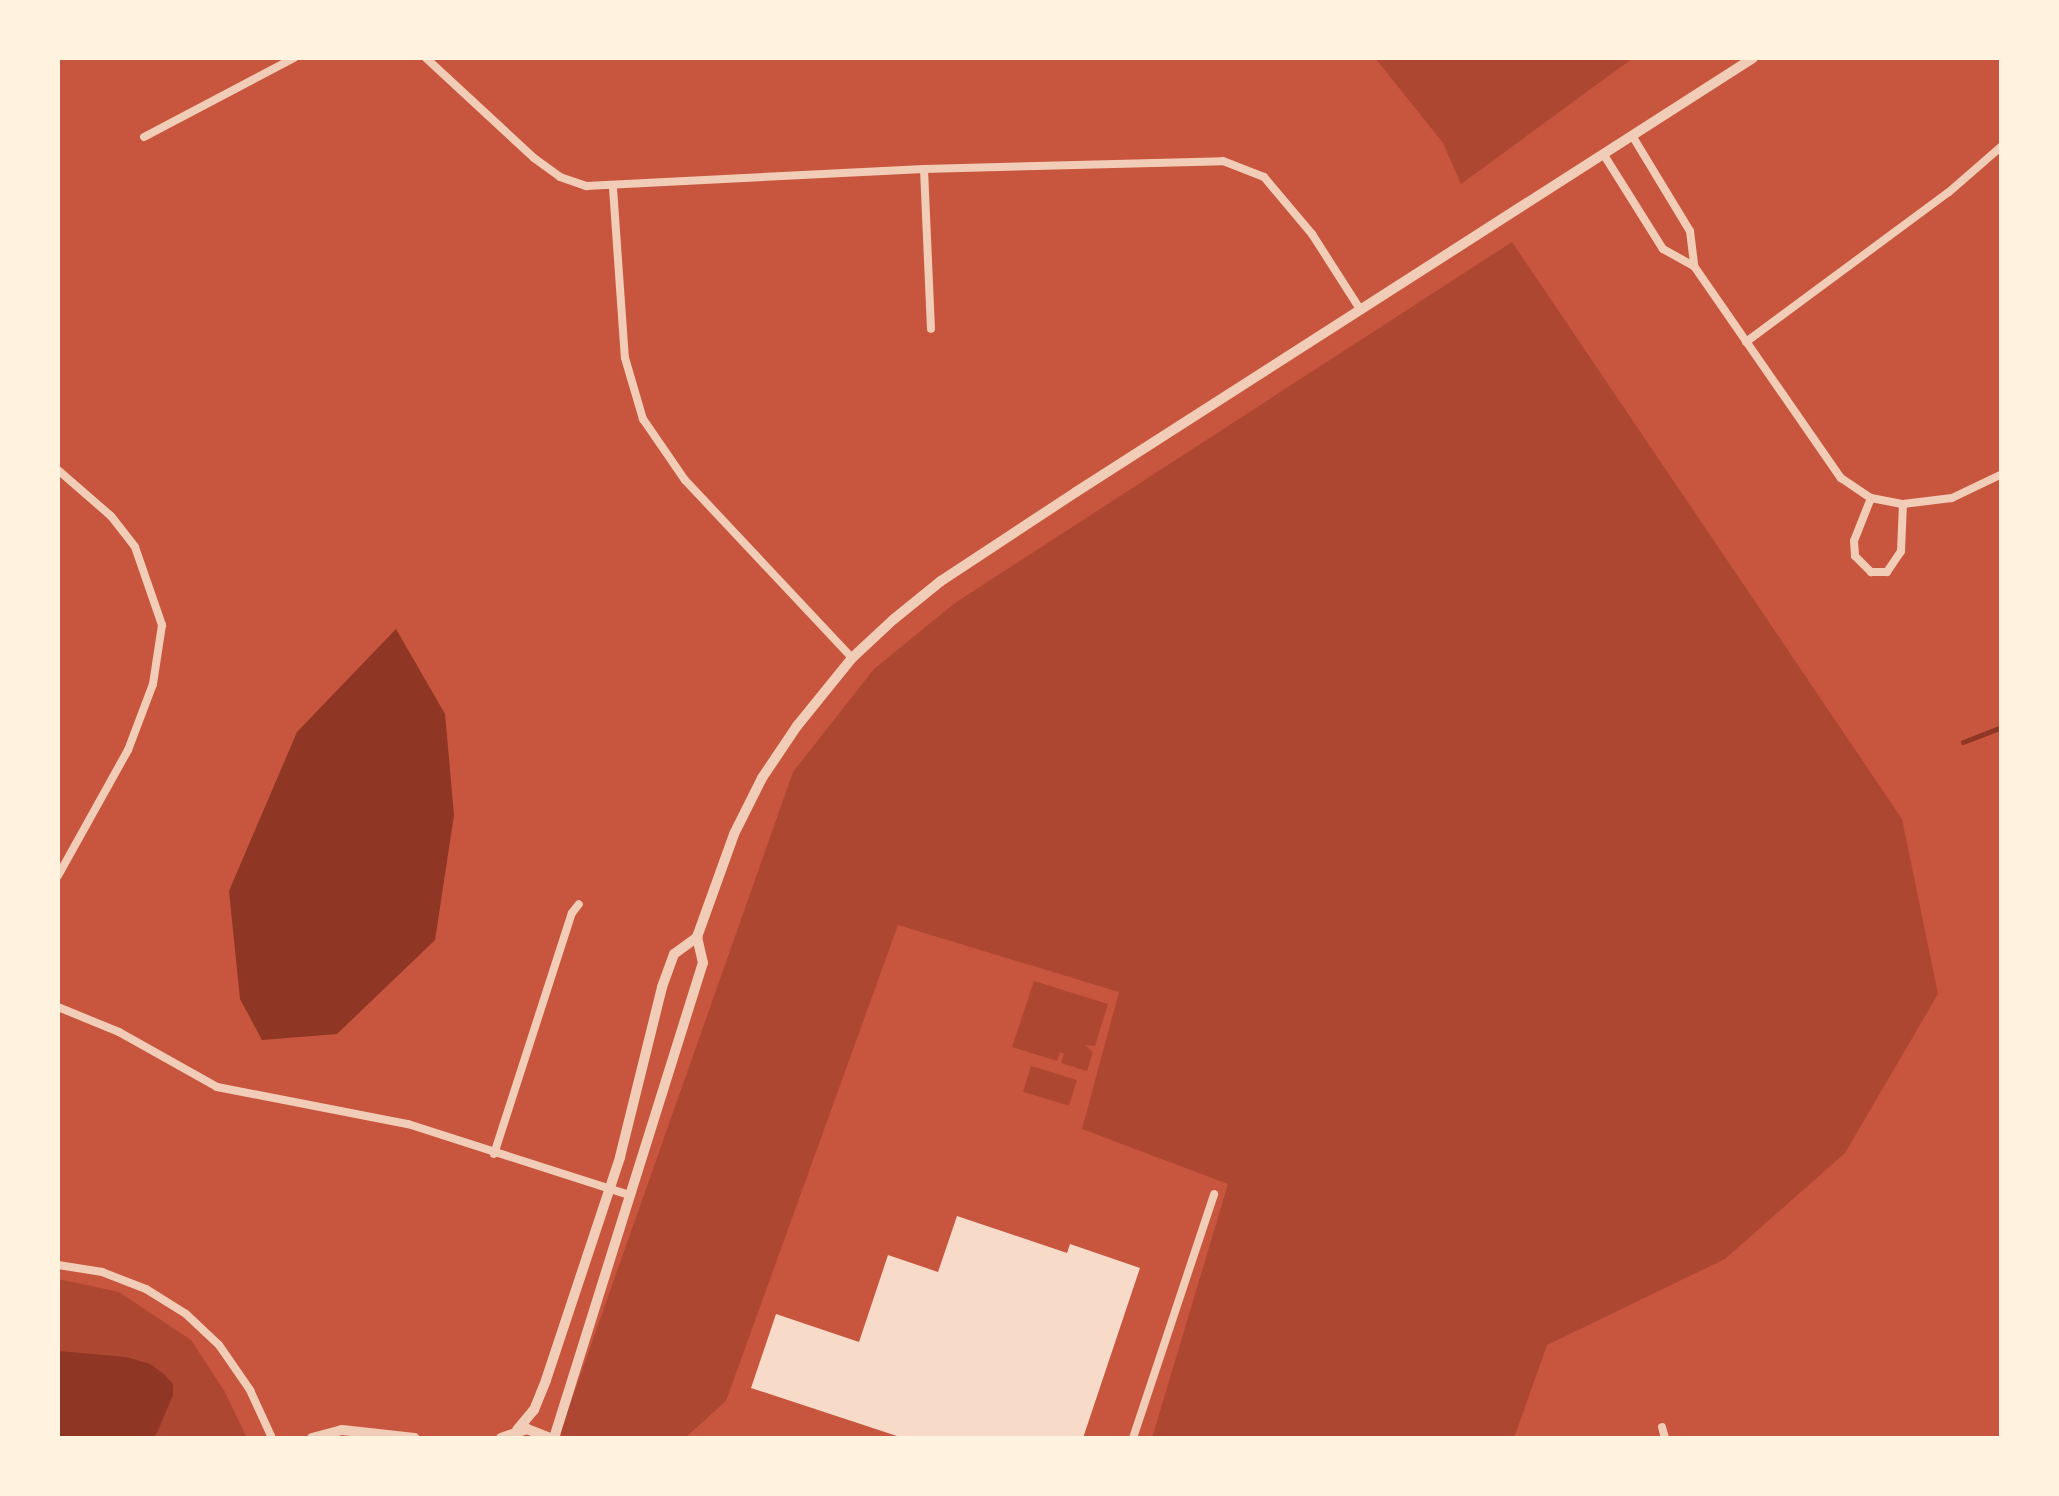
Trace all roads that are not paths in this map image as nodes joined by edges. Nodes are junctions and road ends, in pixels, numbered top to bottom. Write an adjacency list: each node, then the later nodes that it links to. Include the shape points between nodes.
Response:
1 (294, 58): 4 (street)
2 (426, 58): 9 (street, via 560,177)
3 (1753, 58): 5 (street)
4 (144, 137)
5 (1633, 137): 7 (street); 10 (street, via 1690,231)
6 (2002, 146): 13 (street)
7 (1604, 156): 10 (street, via 1663,249); 11 (street)
8 (924, 169): 9 (street); 11 (street, via 1224,160 1264,177 1312,234); 12 (street)
9 (613, 188): 18 (street, via 625,358 643,418 685,480)
10 (1694, 266): 13 (street)
11 (1360, 309): 18 (street, via 941,581)
12 (931, 329)
13 (1746, 342): 16 (street, via 1841,478)
14 (58, 470): 19 (street, via 135,547 162,626 153,684 128,750)
15 (2002, 474): 17 (street, via 1952,498)
16 (1871, 498): 17 (street); 17 (street, via 1854,541 1855,556 1871,572 1887,572 1902,551)
17 (1903, 504)
18 (852, 658): 21 (street, via 762,778)
19 (58, 876)
20 (579, 904): 23 (street)
21 (697, 936): 24 (street, via 674,954 662,987 638,1094); 26 (street, via 703,963)
22 (58, 1007): 23 (street, via 119,1032 217,1087 408,1124)
23 (494, 1154): 24 (street)
24 (607, 1188): 26 (street); 29 (street, via 546,1380)
25 (1214, 1194): 35 (street)
26 (629, 1195): 34 (street)
27 (58, 1265): 30 (street, via 102,1272 186,1314 219,1345)
28 (1662, 1427): 36 (street)
29 (517, 1430): 33 (street); 34 (street)
30 (272, 1438)
31 (312, 1438): 32 (street, via 342,1430)
32 (415, 1438)
33 (502, 1438)
34 (552, 1438)
35 (1133, 1438)
36 (1665, 1438)

